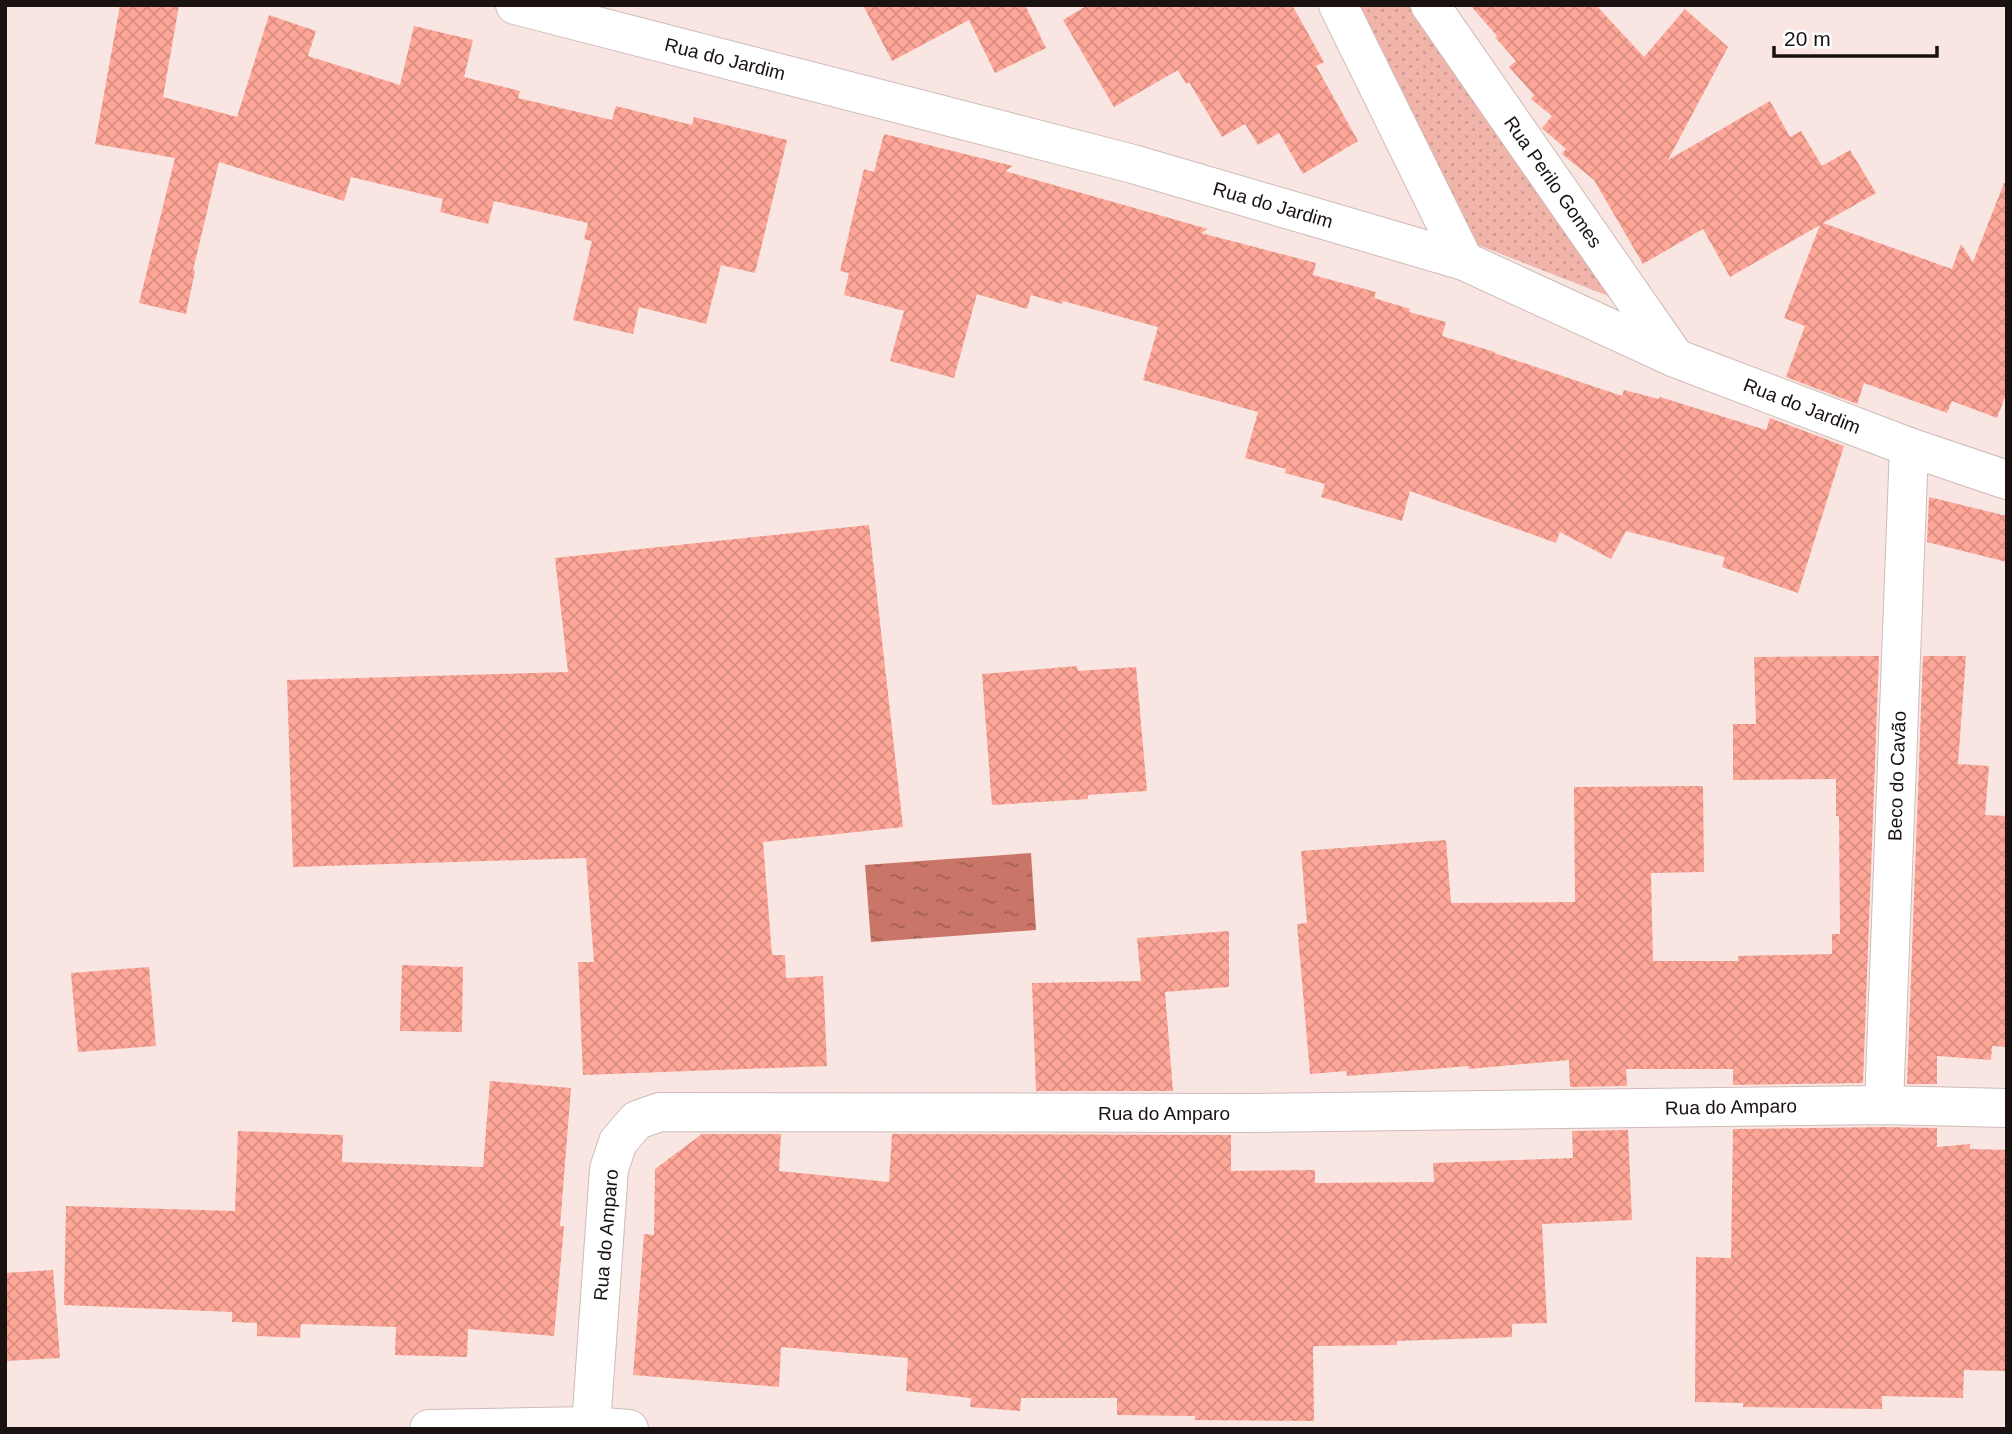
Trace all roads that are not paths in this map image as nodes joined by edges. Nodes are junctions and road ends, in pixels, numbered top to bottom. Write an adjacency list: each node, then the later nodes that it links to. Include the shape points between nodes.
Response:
1 (1338, 5): 4 (street)
2 (1430, 5): 5 (street, Rua Perilo Gomes)
3 (541, 8): 4 (street, Rua do Jardim, via 1133,164)
4 (1464, 261): 5 (street, Rua do Jardim)
5 (1675, 358): 6 (street, Rua do Jardim)
6 (1909, 447): 7 (street, Rua do Jardim); 8 (street, Beco do Cavão)
7 (2007, 480)
8 (1885, 1105): 9 (street, Rua do Amparo); 10 (street, Rua do Amparo, via 1246,1113 660,1112 637,1120 618,1142 609,1170)
9 (2007, 1108)
10 (594, 1427): 11 (street); 12 (street)
11 (429, 1429)
12 (628, 1429)

